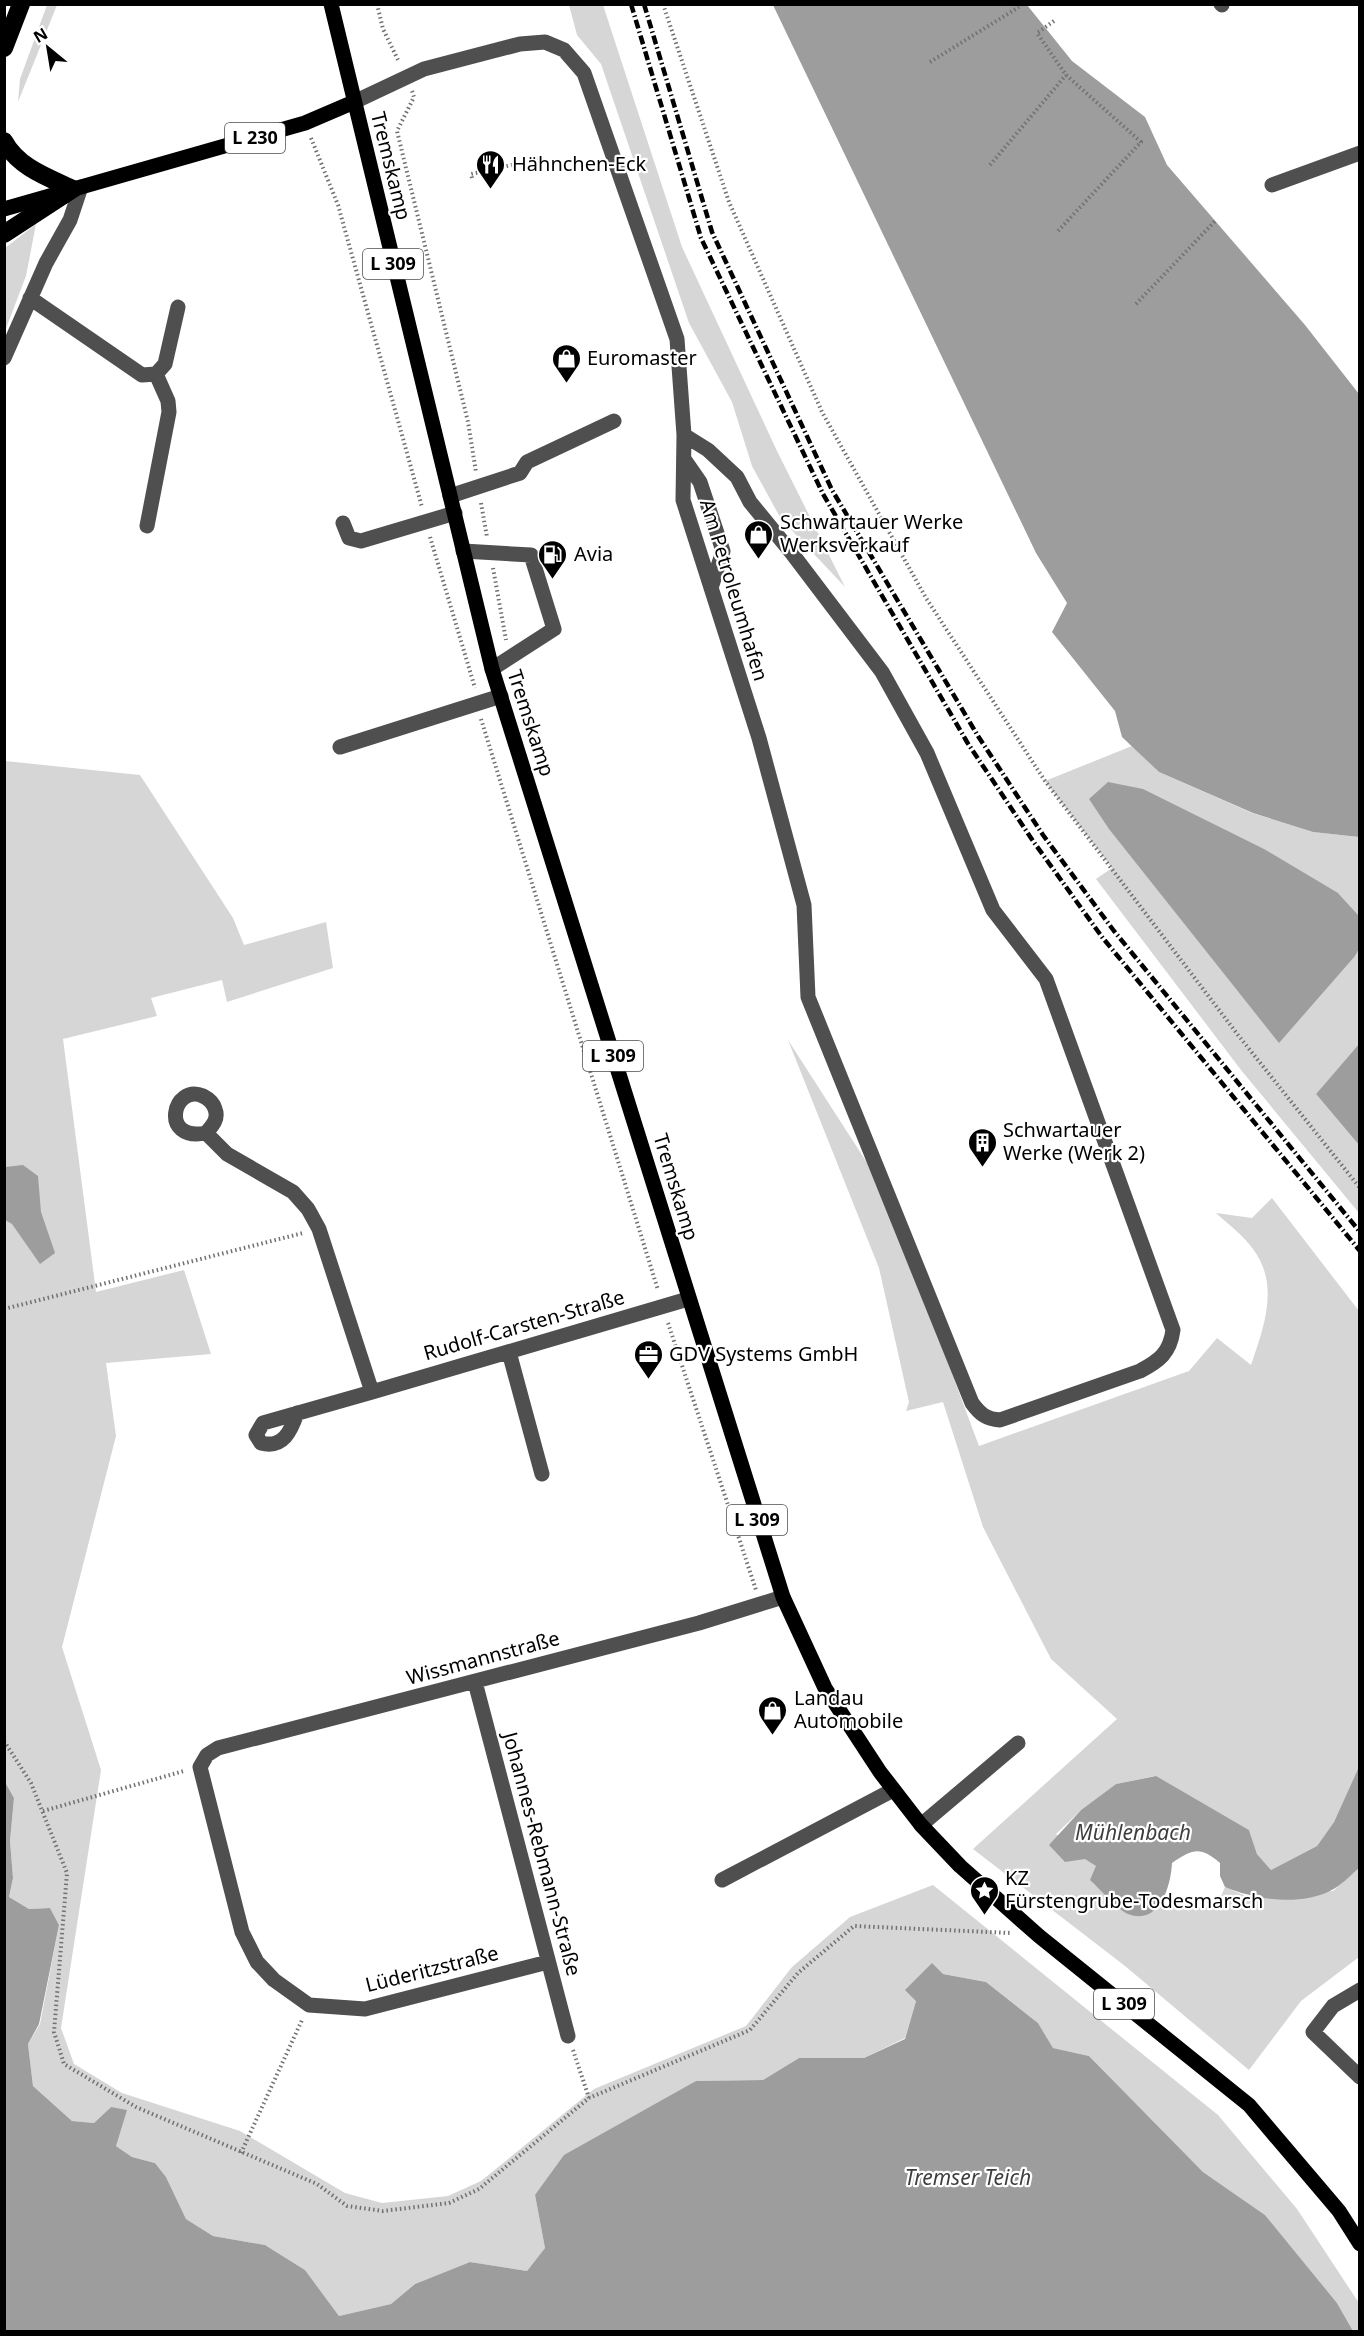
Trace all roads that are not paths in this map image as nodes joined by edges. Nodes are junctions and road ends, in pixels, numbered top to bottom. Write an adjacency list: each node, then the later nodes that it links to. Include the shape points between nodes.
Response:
1 (21, 4): 3 (highway)
2 (331, 4): 4 (main road, Tremskamp / L 309)
3 (4, 48)
4 (354, 102): 8 (main road, L 230, via 305,123); 16 (street, Am Petroleumhafen, via 424,69 503,48 545,42 564,50 584,73 677,339); 18 (main road, Tremskamp / L 309)
5 (4, 141): 8 (highway, via 10,152 31,170)
6 (1359, 153): 7 (street)
7 (1272, 185)
8 (77, 188): 9 (main road, L 230); 10 (highway); 11 (street, via 70,220)
9 (4, 209)
10 (4, 234)
11 (30, 298): 13 (street); 14 (street, via 142,375)
12 (178, 307): 14 (street, via 165,364)
13 (4, 358)
14 (156, 374): 21 (street, via 169,412)
15 (614, 421): 18 (street, via 527,462 520,473)
16 (684, 435): 17 (street, Am Petroleumhafen); 23 (street, Am Petroleumhafen, via 708,450 737,477 750,502 882,672 927,753 993,910 1046,979 1173,1330 1168,1351 1157,1362 1000,1420 990,1420 972,1403 808,997 804,905 759,740)
17 (684, 459): 23 (street, Am Petroleumhafen, via 683,501); 23 (street, via 700,482 723,551)
18 (450, 496): 19 (main road, Tremskamp / L 309)
19 (455, 513): 20 (street, via 361,541 349,538); 22 (main road, Tremskamp / L 309)
20 (343, 523)
21 (147, 526)
22 (463, 551): 24 (main road, Tremskamp / L 309); 24 (street, via 531,555 554,629)
23 (711, 588)
24 (492, 669): 25 (main road, Tremskamp / L 309)
25 (501, 696): 26 (street); 28 (main road, Tremskamp / L 309)
26 (339, 747)
27 (206, 1133): 30 (street, via 227,1154 293,1192 308,1209 319,1229)
28 (688, 1299): 29 (street, Rudolf-Carsten-Straße); 33 (main road, Tremskamp / L 309)
29 (509, 1352): 30 (street, Rudolf-Carsten-Straße); 32 (street)
30 (372, 1392): 31 (street, Rudolf-Carsten-Straße)
31 (297, 1413)
32 (542, 1474)
33 (783, 1598): 34 (street, Wissmannstraße); 36 (main road, L 309, via 825,1688)
34 (475, 1682): 39 (street, Johannes-Rebmann-Straße); 41 (street, Wissmannstraße, via 218,1748 207,1755 200,1767 242,1932 257,1962 274,1980)
35 (1018, 1743): 37 (street)
36 (892, 1790): 37 (main road, L 309); 38 (street)
37 (921, 1825): 44 (main road, L 309, via 960,1866 1039,1936 1249,2105 1339,2211)
38 (722, 1880)
39 (548, 1962): 41 (street, Lüderitzstraße, via 365,2009); 42 (street, Johannes-Rebmann-Straße)
40 (1359, 1990): 43 (street, via 1333,2006 1313,2032)
41 (309, 2005)
42 (568, 2036)
43 (1359, 2077)
44 (1359, 2244)

